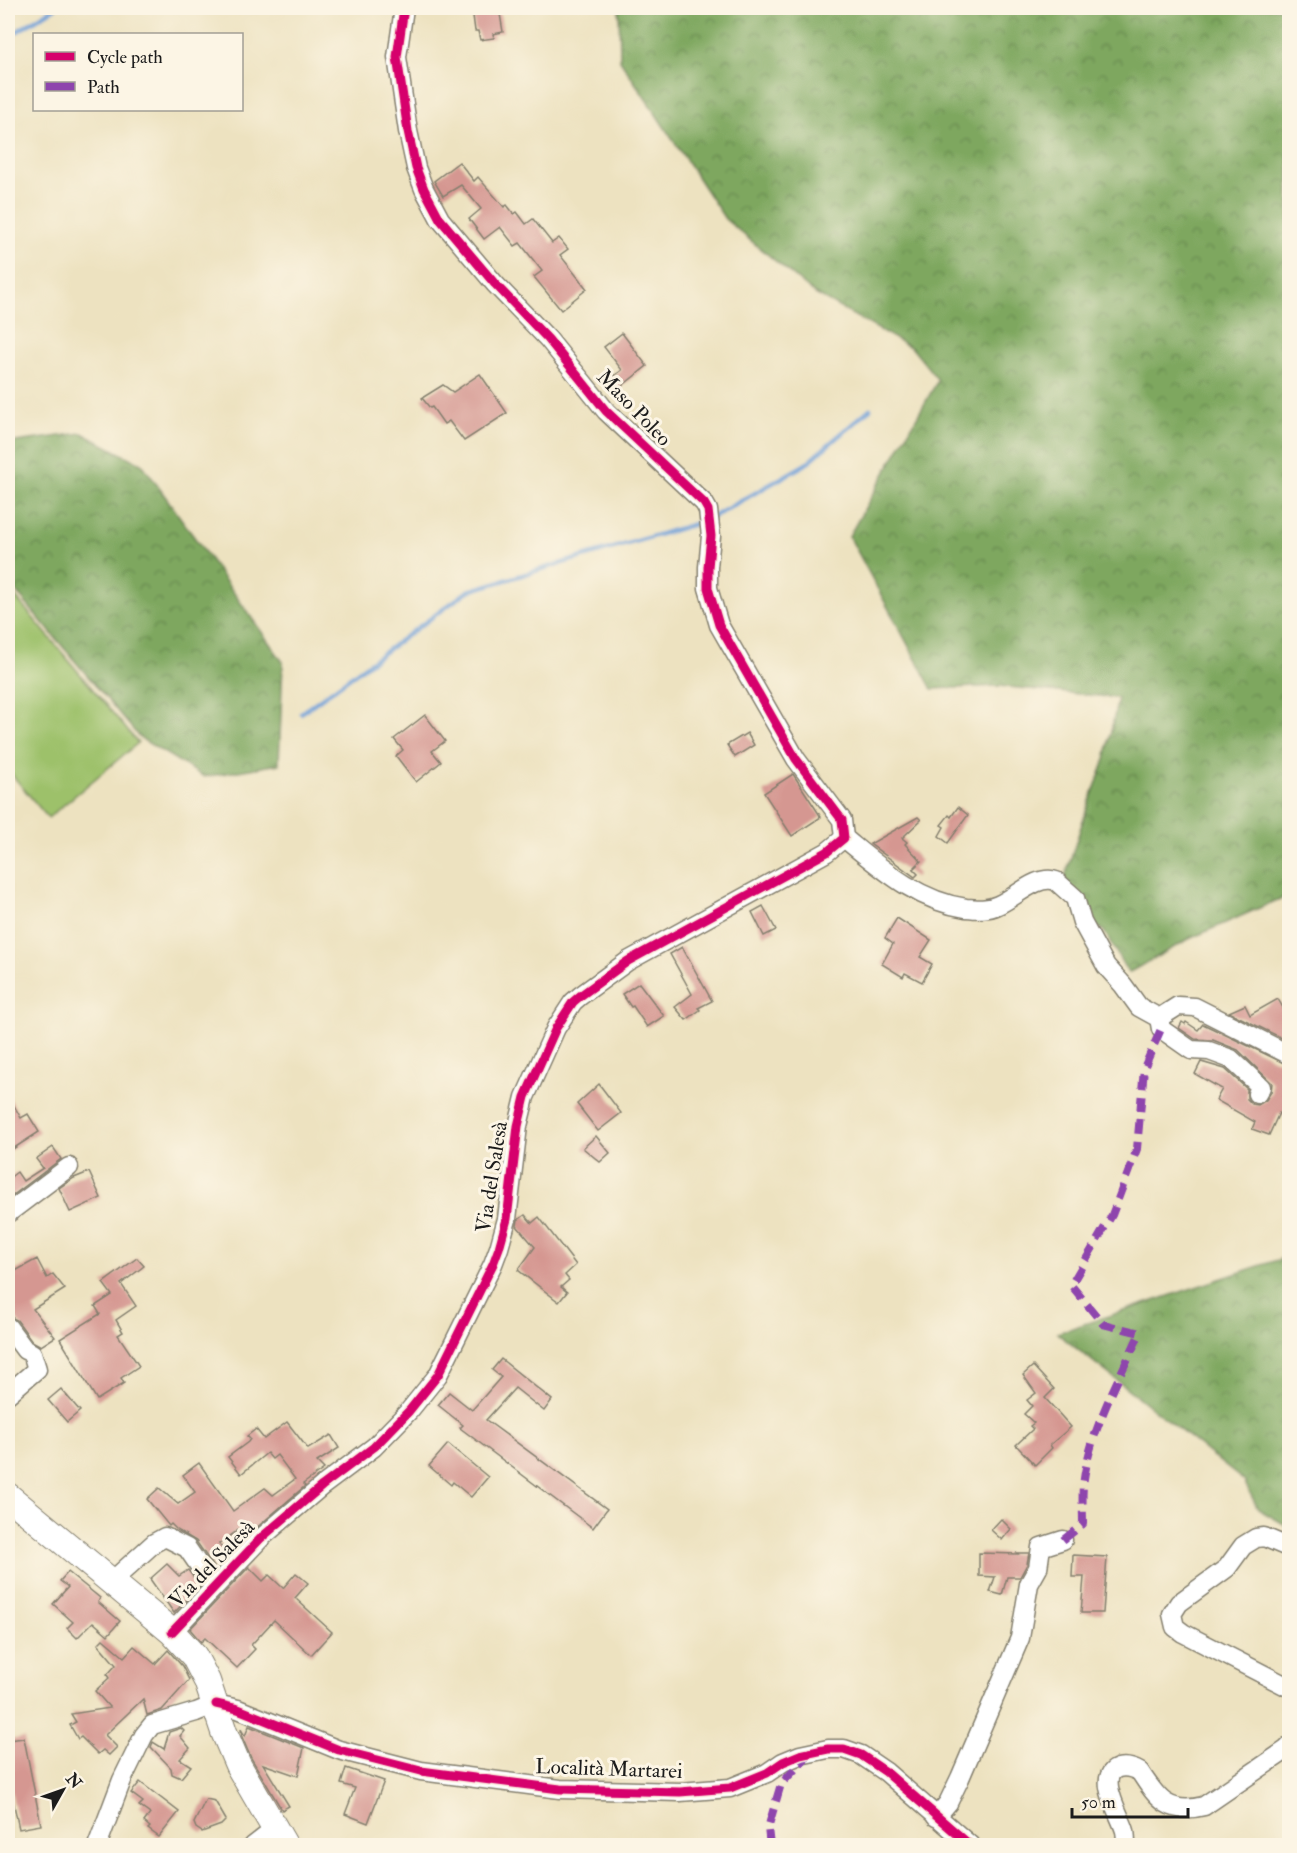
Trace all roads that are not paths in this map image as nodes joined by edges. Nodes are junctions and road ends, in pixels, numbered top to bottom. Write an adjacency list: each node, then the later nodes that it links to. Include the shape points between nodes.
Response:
1 (404, 8): 2 (street, Maso Poleo, via 397,57 408,131 424,189 440,219 495,285 548,339 606,411 704,503 709,521 708,588 718,625 796,759 842,820)
2 (844, 838): 3 (street, via 918,893 958,907 997,906 1040,881 1053,879 1076,898 1082,922 1106,966 1139,1007); 14 (street, Via del Salesà, via 827,852 627,961 573,1002 556,1028 525,1097 507,1219 493,1264 438,1375 374,1447 281,1520)
3 (1159, 1018): 4 (street, via 1178,1006 1196,1007); 5 (street, via 1161,1029 1191,1050 1231,1059 1261,1087)
4 (1290, 1054)
5 (1257, 1094)
6 (69, 1167): 7 (street)
7 (8, 1213)
8 (8, 1327): 9 (street, via 25,1350 32,1353 37,1369)
9 (8, 1394)
10 (8, 1496): 13 (street)
11 (1064, 1540): 19 (street, via 1041,1548 1038,1568 1029,1584 1020,1638 948,1803)
12 (1290, 1548): 16 (street, via 1264,1537 1249,1541 1219,1575 1179,1603 1172,1614 1175,1627 1183,1633)
13 (111, 1582): 14 (street, via 165,1537 187,1548); 15 (street)
14 (214, 1587): 15 (street, Via del Salesà)
15 (171, 1632): 17 (street, via 194,1656)
16 (1290, 1688)
17 (216, 1704): 19 (street, Località Martarei, via 238,1709 339,1750 421,1770 560,1789 680,1792 730,1788 800,1755 844,1749 886,1772); 20 (street, via 238,1765); 21 (street, via 152,1725 122,1780)
18 (1290, 1746): 24 (street, via 1204,1806 1191,1809 1172,1807 1161,1800 1140,1772 1123,1767 1114,1769 1108,1787 1125,1831)
19 (936, 1816): 23 (street, Località Martarei)
20 (280, 1837): 22 (street)
21 (97, 1845)
22 (253, 1845)
23 (971, 1845)
24 (1126, 1845)

